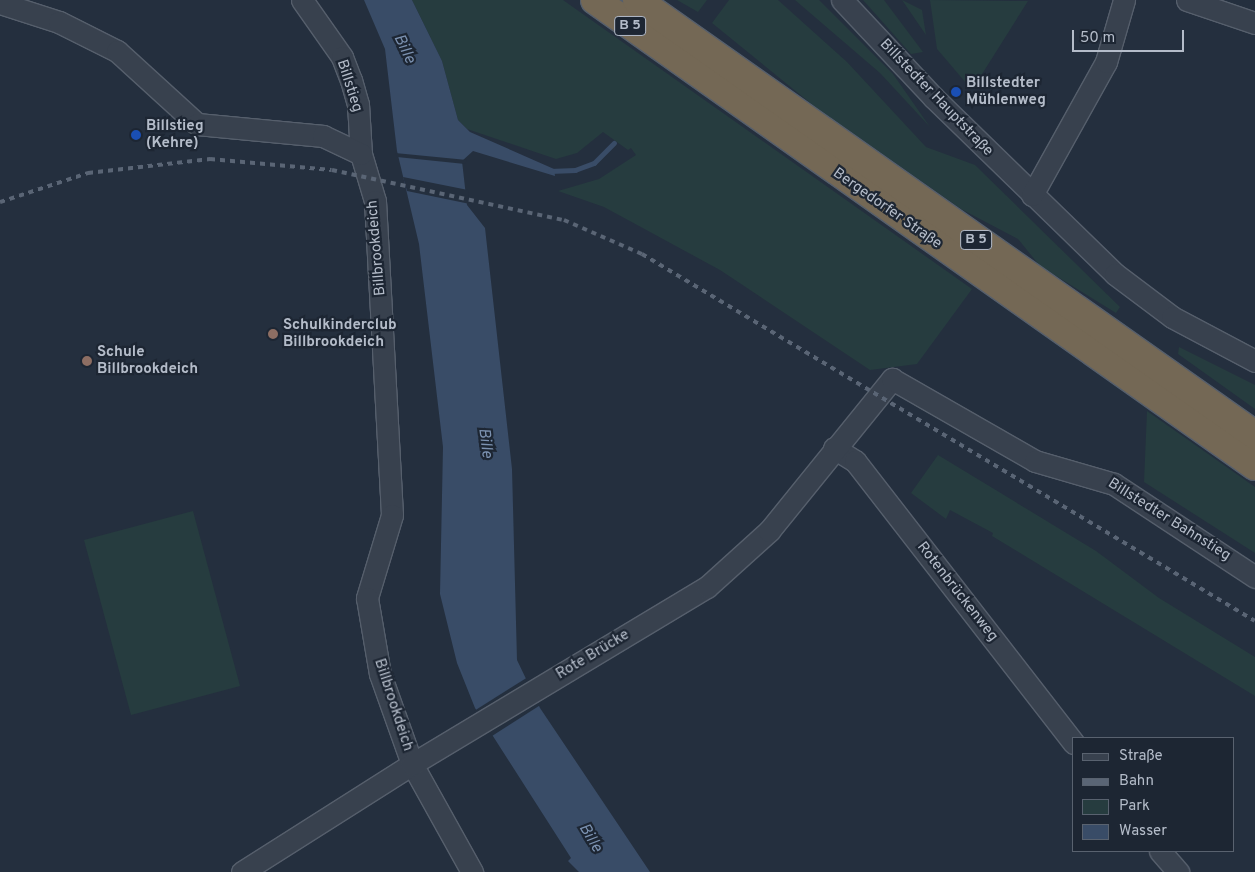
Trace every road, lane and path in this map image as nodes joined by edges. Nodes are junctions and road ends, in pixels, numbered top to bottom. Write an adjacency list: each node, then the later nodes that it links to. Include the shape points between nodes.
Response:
1 (302, 0): 9 (street, Billstieg, via 342,57 351,80 358,104)
2 (595, 0): 15 (highway, Bergedorfer Straße / B 5)
3 (637, 0): 13 (highway, Bergedorfer Straße / B 5)
4 (842, 0): 10 (street, Billstedter Hauptstraße)
5 (1124, 0): 10 (street, via 1106,62)
6 (1187, 0): 8 (street)
7 (0, 3): 9 (street, via 59,22 117,51 197,124 323,136)
8 (1255, 23)
9 (361, 154): 18 (street, Billbrookdeich, via 375,201 392,515 367,598 380,674)
10 (1032, 195): 11 (street, Billstedter Hauptstraße, via 1153,304 1201,334)
11 (1255, 361)
12 (892, 379): 14 (street, Rote Brücke); 16 (street, Billstedter Bahnstieg, via 1035,461 1114,484)
13 (1255, 435)
14 (834, 448): 17 (street, Rotenbrückenweg, via 855,461); 18 (street, Rote Brücke, via 769,531 707,587)
15 (1255, 466)
16 (1255, 577)
17 (1072, 740)
18 (412, 764): 20 (street, Rote Brücke); 21 (street, Billbrookdeich)
19 (1161, 852): 22 (street)
20 (242, 872)
21 (472, 872)
22 (1178, 872)

